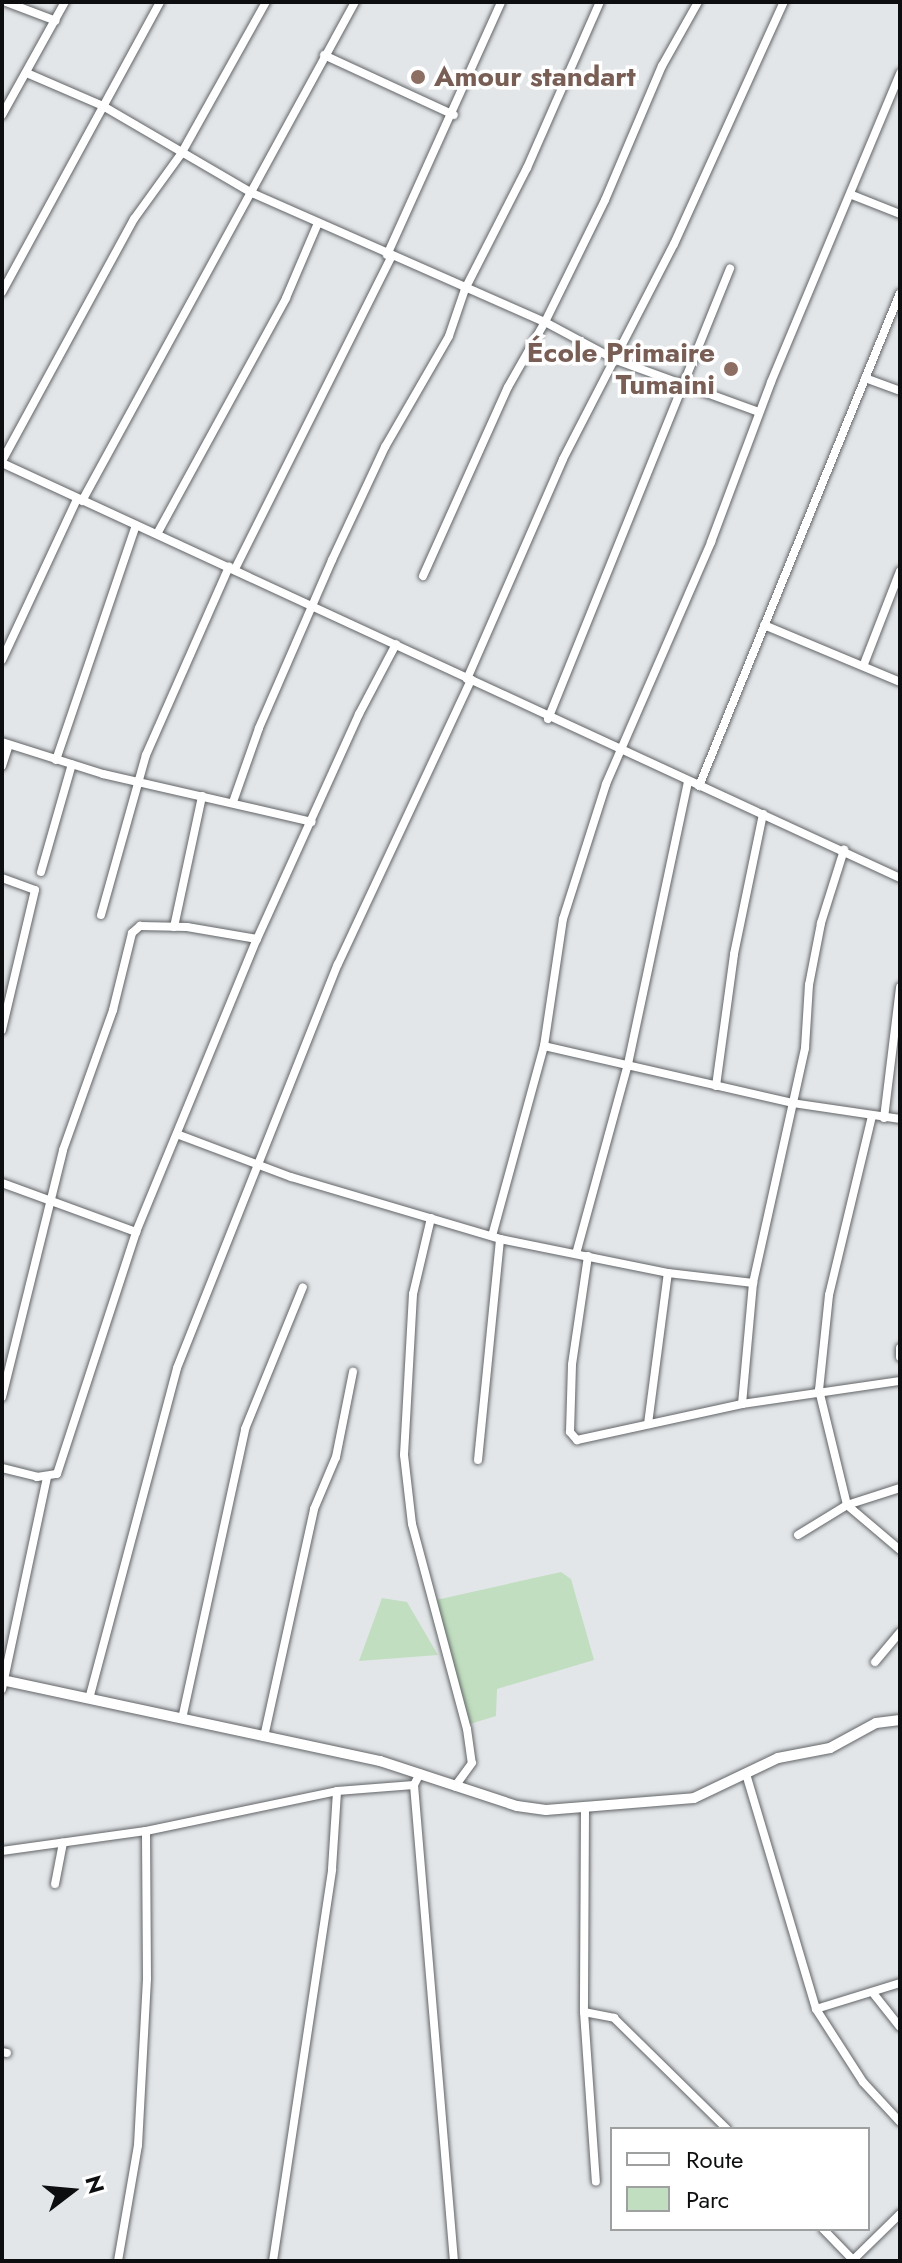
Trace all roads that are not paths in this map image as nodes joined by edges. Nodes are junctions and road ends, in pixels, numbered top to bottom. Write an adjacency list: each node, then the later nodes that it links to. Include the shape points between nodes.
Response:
1 (6, 2): 10 (street)
2 (65, 2): 10 (street)
3 (160, 2): 14 (street)
4 (266, 2): 17 (street)
5 (355, 2): 11 (street)
6 (501, 2): 16 (street)
7 (600, 2): 24 (street, via 527,168)
8 (698, 2): 27 (street, via 662,66)
9 (784, 2): 28 (street)
10 (56, 21): 13 (street)
11 (324, 55): 16 (street); 18 (street)
12 (900, 73): 19 (street)
13 (29, 74): 14 (street); 15 (street)
14 (103, 106): 17 (street); 25 (street)
15 (2, 115)
16 (454, 115): 22 (street)
17 (181, 154): 18 (street); 33 (street, via 134,219)
18 (252, 193): 21 (street); 34 (street)
19 (852, 195): 20 (street); 32 (street)
20 (900, 214)
21 (318, 223): 22 (street); 36 (street, via 286,298)
22 (389, 256): 24 (street); 37 (street)
23 (730, 268): 30 (street)
24 (465, 289): 27 (street); 40 (street, via 449,336 385,447)
25 (2, 292)
26 (900, 293): 29 (street)
27 (545, 322): 28 (street); 39 (street, via 508,387)
28 (616, 360): 30 (street); 45 (street, via 563,459)
29 (865, 378): 31 (street); 41 (street)
30 (679, 384): 32 (street); 47 (street, via 631,521)
31 (900, 391)
32 (759, 412): 49 (street)
33 (2, 462): 34 (street)
34 (80, 500): 35 (street); 43 (street)
35 (136, 525): 36 (street); 50 (street)
36 (157, 534): 37 (street)
37 (232, 568): 40 (street); 54 (street)
38 (900, 571): 44 (street)
39 (423, 576)
40 (313, 605): 42 (street); 57 (street)
41 (764, 625): 44 (street); 55 (street)
42 (396, 644): 45 (street); 59 (street)
43 (2, 660)
44 (864, 664): 46 (street)
45 (469, 680): 47 (street); 78 (street, via 385,855 291,1076)
46 (900, 682)
47 (548, 719): 49 (street)
48 (6, 744): 50 (street); 52 (street)
49 (623, 751): 53 (street); 70 (street, via 606,784 563,919)
50 (56, 760): 51 (street)
51 (72, 764): 54 (street); 61 (street)
52 (2, 766)
53 (688, 781): 55 (street); 71 (street)
54 (137, 782): 56 (street); 64 (street)
55 (699, 786): 58 (street)
56 (202, 796): 57 (street); 65 (street)
57 (233, 802): 59 (street)
58 (763, 814): 60 (street); 72 (street, via 734,954)
59 (312, 822): 66 (street)
60 (844, 850): 63 (street); 73 (street, via 809,985 805,1048)
61 (41, 872)
62 (2, 878): 68 (street, via 35,890)
63 (900, 878)
64 (101, 915)
65 (174, 927): 66 (street); 80 (street, via 140,926 132,933 113,1010)
66 (257, 939): 77 (street)
67 (900, 987): 75 (street)
68 (4, 1014): 69 (street)
69 (2, 1030)
70 (544, 1046): 71 (street); 83 (street)
71 (628, 1064): 72 (street); 84 (street)
72 (716, 1086): 73 (street)
73 (792, 1103): 74 (street); 87 (street)
74 (872, 1116): 75 (street); 93 (street, via 829,1295)
75 (884, 1118): 76 (street)
76 (900, 1119)
77 (179, 1135): 78 (street); 82 (street)
78 (259, 1166): 81 (street); 107 (street, via 173,1382)
79 (2, 1183): 80 (street)
80 (51, 1199): 82 (street); 94 (street)
81 (431, 1218): 83 (street); 114 (street, via 413,1294 404,1455 410,1512 467,1729 472,1763)
82 (136, 1232): 99 (street, via 57,1474)
83 (496, 1238): 84 (street); 97 (street)
84 (576, 1254): 85 (street)
85 (588, 1256): 86 (street); 96 (street, via 575,1340 570,1432 577,1440)
86 (668, 1273): 87 (street); 96 (street)
87 (753, 1283): 95 (street)
88 (303, 1287): 108 (street, via 245,1429)
89 (900, 1348): 90 (street)
90 (900, 1357)
91 (353, 1372): 110 (street, via 336,1457 314,1509)
92 (900, 1381): 93 (street)
93 (819, 1390): 95 (street); 101 (street)
94 (2, 1397)
95 (742, 1404): 96 (street)
96 (648, 1424)
97 (478, 1460)
98 (2, 1468): 99 (street)
99 (47, 1477): 106 (street)
100 (900, 1488): 101 (street)
101 (847, 1505): 102 (street); 103 (street)
102 (798, 1535)
103 (900, 1550)
104 (900, 1632): 105 (street)
105 (875, 1662)
106 (3, 1683): 107 (street)
107 (89, 1699): 108 (street)
108 (182, 1719): 110 (street)
109 (900, 1720): 112 (street, via 876,1723 830,1748 792,1753)
110 (264, 1737): 111 (street)
111 (420, 1773): 113 (street); 114 (street)
112 (746, 1774): 116 (street, via 694,1798); 123 (street)
113 (414, 1785): 115 (street); 133 (street)
114 (455, 1786): 116 (street, via 517,1806)
115 (337, 1791): 117 (street); 132 (street, via 332,1869)
116 (585, 1809): 124 (street)
117 (146, 1831): 118 (street); 131 (street, via 147,1978 138,2145)
118 (63, 1843): 119 (street); 120 (street)
119 (2, 1851)
120 (55, 1884)
121 (900, 1983): 122 (street)
122 (873, 1993): 123 (street); 125 (street)
123 (816, 2009): 126 (street, via 863,2082)
124 (584, 2012): 127 (street, via 614,2018); 128 (street)
125 (900, 2027)
126 (900, 2122)
127 (725, 2127)
128 (596, 2182)
129 (900, 2214): 134 (street)
130 (825, 2231): 134 (street)
131 (118, 2261)
132 (273, 2261)
133 (454, 2261)
134 (853, 2261)

